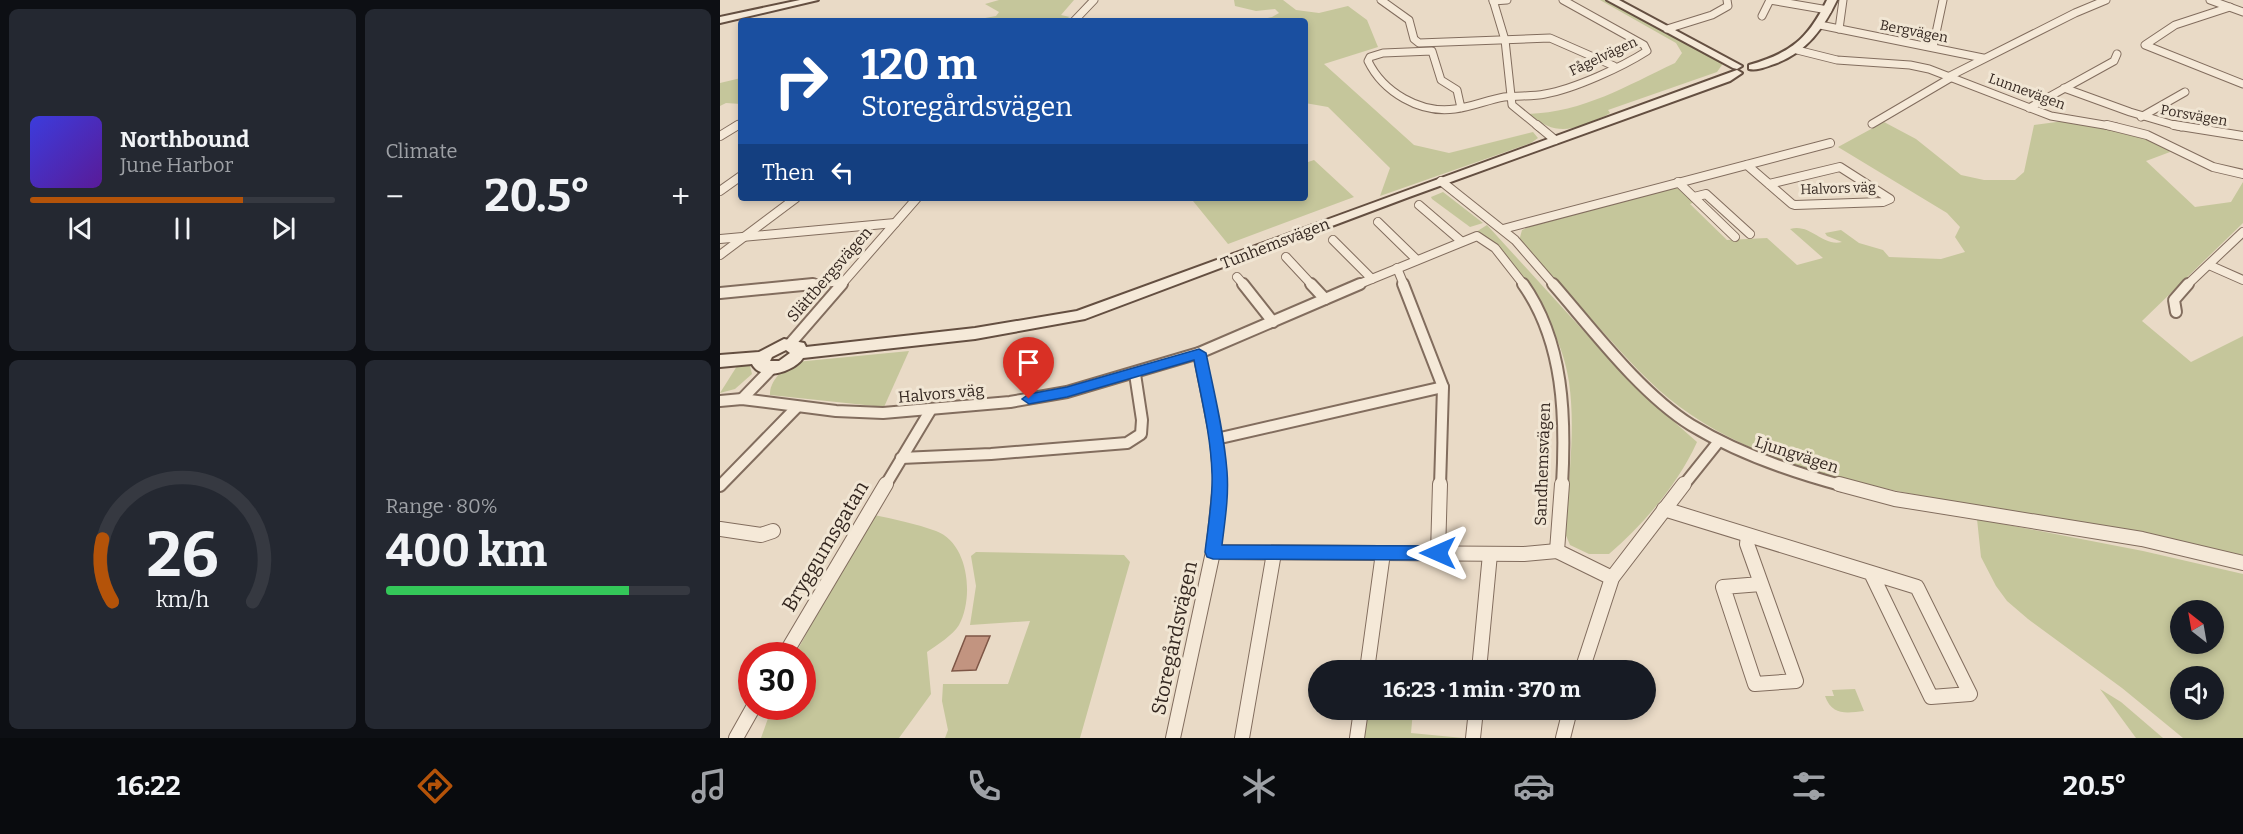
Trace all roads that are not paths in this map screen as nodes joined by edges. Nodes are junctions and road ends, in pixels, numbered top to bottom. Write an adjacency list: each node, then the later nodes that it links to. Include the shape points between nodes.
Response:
1 (800, 0): 16 (street)
2 (813, 0): 16 (street)
3 (1094, 0): 20 (street)
4 (1381, 0): 27 (street, via 1409,20 1419,43)
5 (1493, 0): 6 (street); 27 (street)
6 (1507, 0)
7 (1563, 0): 32 (street, Fågelvägen, via 1647,47 1643,53)
8 (1612, 0): 25 (street)
9 (1727, 0): 21 (street, via 1725,9)
10 (1770, 0): 15 (street); 19 (street)
11 (1843, 0): 26 (street)
12 (1943, 0): 28 (street)
13 (2210, 0): 17 (street)
14 (2100, 1): 31 (street)
15 (1830, 5): 24 (street)
16 (780, 6): 22 (street)
17 (2230, 7): 18 (street); 35 (street, via 2175,25 2145,45)
18 (2243, 12)
19 (1762, 16)
20 (1077, 18)
21 (1700, 19): 23 (street); 25 (street)
22 (720, 20)
23 (1713, 25)
24 (1820, 25): 26 (street, Bergvägen); 29 (street)
25 (1667, 29): 33 (street)
26 (1839, 29): 28 (street, Bergvägen)
27 (1505, 40): 32 (street, via 1550,38); 38 (street)
28 (1933, 47): 31 (street, Bergvägen)
29 (1797, 50): 33 (street, Tunhemsvägen, via 1753,67 1758,71 1755,74); 34 (street, Lunnevägen, via 1845,61 1910,65)
30 (2117, 54): 36 (street, via 2114,61)
31 (1983, 58): 34 (street)
32 (1614, 66): 38 (street, Fågelvägen, via 1557,91)
33 (1737, 69): 46 (street, Tunhemsvägen)
34 (1951, 76): 40 (street, Lunnevägen); 42 (street)
35 (2243, 84)
36 (2064, 88): 40 (street); 41 (street, Porsvägen)
37 (2185, 92): 41 (street, Porsvägen)
38 (1509, 97): 39 (street, Fågelvägen); 46 (street, via 1520,114)
39 (1461, 108): 39 (street, Fågelvägen, via 1436,110 1413,101 1379,78 1368,61 1370,57 1432,51 1441,80 1458,90)
40 (2029, 108): 49 (street, Lunnevägen, via 2063,119 2134,131 2213,167)
41 (2141, 117): 45 (street, Porsvägen, via 2183,129)
42 (1872, 124)
43 (738, 125): 44 (street)
44 (720, 136)
45 (2243, 136)
46 (1555, 140): 51 (street, Tunhemsvägen)
47 (1830, 143): 48 (street)
48 (1747, 165): 52 (street); 53 (street, Halvors väg)
49 (2243, 174)
50 (738, 178): 54 (street)
51 (1441, 181): 61 (street, Ljungvägen); 83 (street, Tunhemsvägen, via 1080,315 967,334)
52 (1678, 182): 55 (street); 61 (street)
53 (1769, 184): 53 (street, Halvors väg, via 1796,205 1890,199 1840,167)
54 (720, 191)
55 (1694, 197): 63 (street, via 1706,194); 66 (street)
56 (792, 201): 65 (street)
57 (914, 201): 60 (street, Slättbergsvägen)
58 (1419, 205): 69 (street)
59 (1378, 222): 72 (street)
60 (895, 223): 65 (street); 78 (street, Slättbergsvägen)
61 (1503, 229): 94 (street, Ljungvägen, via 1634,376 1690,424)
62 (2243, 232): 73 (street)
63 (1750, 234)
64 (1477, 236): 69 (street, Halvors väg); 101 (street, Sandhemsvägen, via 1493,246 1517,274 1538,306 1552,345 1564,411)
65 (745, 237): 67 (street); 70 (street)
66 (1735, 237)
67 (720, 239)
68 (1332, 240): 76 (street)
69 (1461, 241): 72 (street, Halvors väg)
70 (720, 255)
71 (1286, 257): 80 (street)
72 (1417, 260): 74 (street, Halvors väg)
73 (2209, 265): 77 (street); 81 (street, via 2178,294 2174,300)
74 (1397, 268): 76 (street, Halvors väg); 88 (street)
75 (1237, 277): 82 (street)
76 (1372, 279): 80 (street, Halvors väg)
77 (2243, 280)
78 (844, 281): 79 (street); 83 (street, Slättbergsvägen)
79 (720, 293)
80 (1325, 299): 82 (street, Halvors väg)
81 (2176, 312)
82 (1273, 321): 84 (street, Halvors väg)
83 (794, 349): 86 (street, via 785,364)
84 (1199, 353): 87 (street, Halvors väg); 93 (street, Storegårdsvägen)
85 (720, 361): 86 (street)
86 (767, 362): 89 (street)
87 (1135, 374): 92 (street, Halvors väg, via 1067,392); 95 (street, via 1141,434 1127,443)
88 (1443, 387): 93 (street); 105 (street)
89 (742, 399): 90 (street); 91 (street, Halvors väg)
90 (720, 401)
91 (797, 407): 92 (street, Halvors väg, via 876,413); 96 (street)
92 (930, 411): 95 (street, Bryggumsgatan)
93 (1216, 439): 102 (street, Storegårdsvägen, via 1220,473)
94 (1719, 441): 97 (street); 107 (street, Ljungvägen, via 1810,477 1895,499 2142,539)
95 (901, 458): 111 (street, Bryggumsgatan)
96 (720, 486)
97 (1664, 509): 100 (street); 109 (street)
98 (720, 529): 99 (street, via 761,535)
99 (773, 531)
100 (1748, 536): 108 (street); 110 (street, via 1747,544)
101 (1557, 551): 106 (street); 109 (street)
102 (1213, 552): 103 (street); 120 (street, Storegårdsvägen)
103 (1274, 553): 104 (street); 121 (street)
104 (1383, 553): 105 (street); 112 (street)
105 (1438, 553): 106 (street)
106 (1490, 554): 113 (street)
107 (2243, 563)
108 (1871, 573): 108 (street, via 1931,697 1970,694 1917,587)
109 (1612, 578): 114 (street)
110 (1761, 584): 110 (street, via 1723,587 1755,684 1796,681)
111 (792, 642)
112 (1368, 660)
113 (1480, 660)
114 (1585, 660)
115 (746, 720): 119 (street)
116 (1360, 720): 122 (street)
117 (1475, 720): 123 (street)
118 (1568, 720): 124 (street)
119 (736, 738)
120 (1173, 738)
121 (1242, 738)
122 (1358, 738)
123 (1473, 738)
124 (1563, 738)

